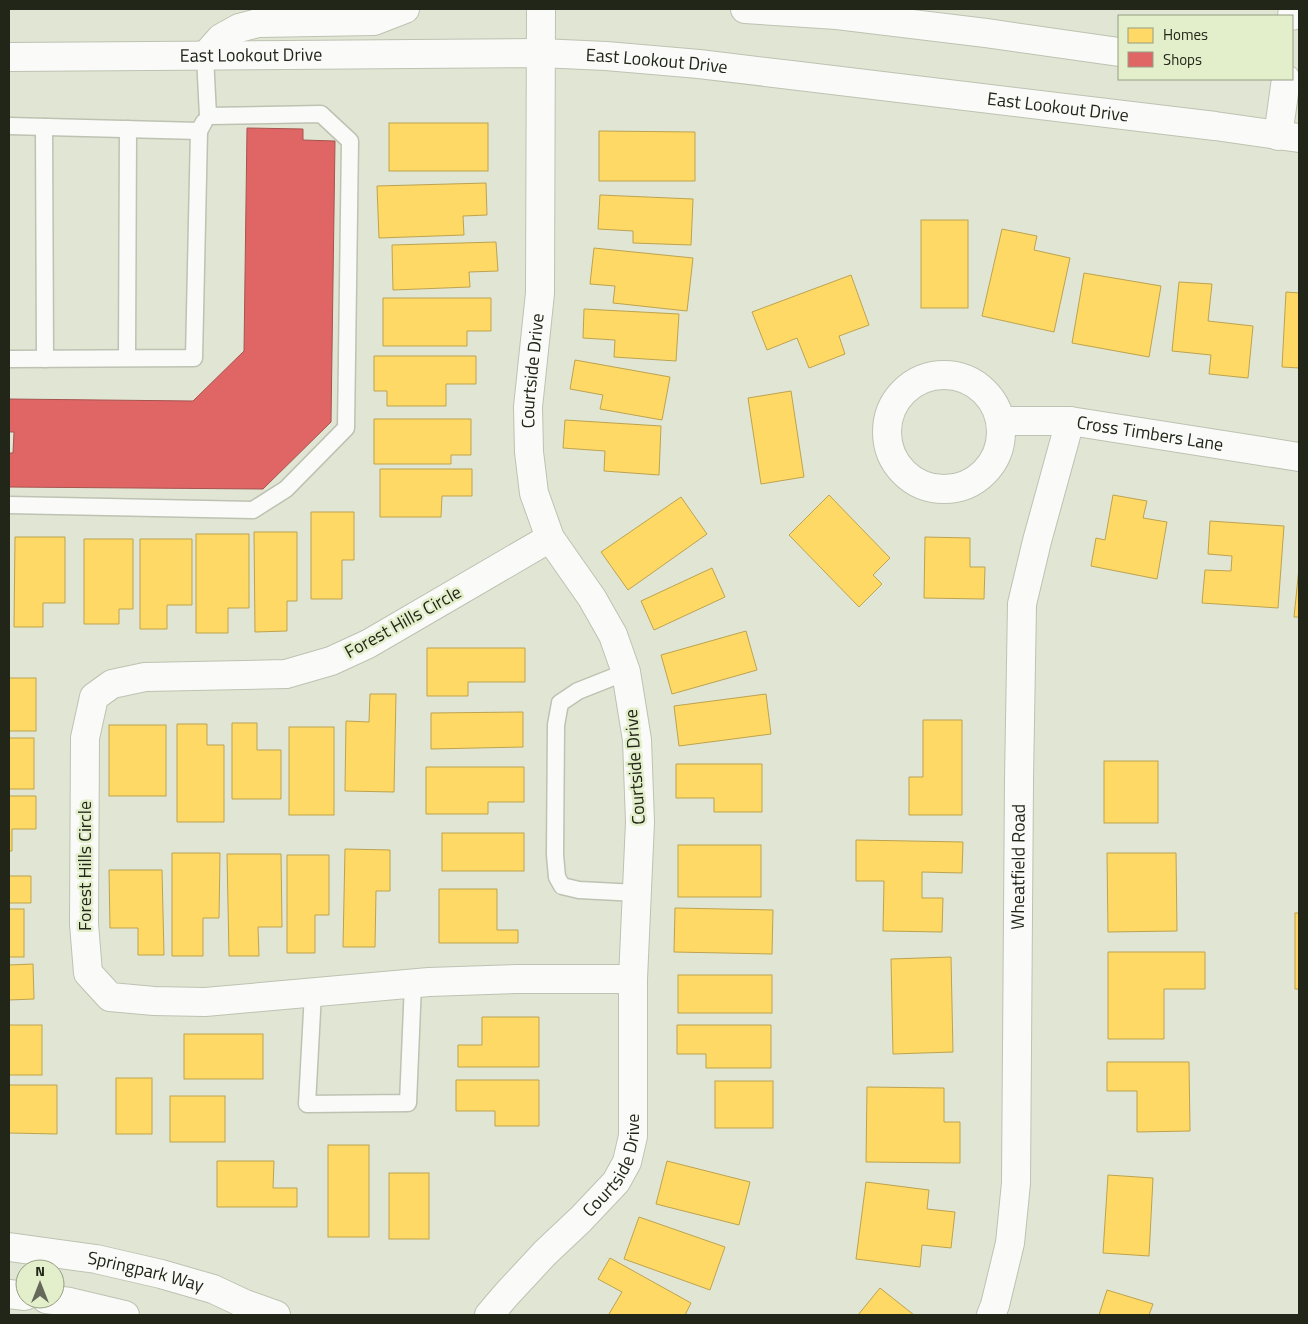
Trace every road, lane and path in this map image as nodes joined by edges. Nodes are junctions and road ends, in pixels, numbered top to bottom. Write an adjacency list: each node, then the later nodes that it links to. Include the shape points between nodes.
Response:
1 (406, 9): 6 (street, via 374,21 258,23 239,28 221,38)
2 (541, 9): 5 (street, Courtside Drive)
3 (746, 9): 4 (street, via 837,15)
4 (1118, 52)
5 (540, 54): 6 (street, East Lookout Drive); 14 (street, East Lookout Drive, via 615,57 773,72); 22 (street, Courtside Drive, via 540,293 528,407 534,493)
6 (205, 56): 7 (street, East Lookout Drive); 9 (lane)
7 (9, 57)
8 (1286, 80): 14 (street)
9 (208, 116): 13 (lane); 21 (lane, via 321,114 350,141 346,428 286,489 253,510)
10 (9, 126): 11 (lane)
11 (44, 127): 12 (lane); 17 (lane)
12 (128, 129): 13 (lane); 15 (lane)
13 (199, 131): 15 (lane, via 194,358)
14 (1289, 137)
15 (127, 358): 17 (lane)
16 (9, 359): 17 (lane)
17 (45, 359)
18 (1001, 421): 18 (street, via 1000,448 986,472 962,487 934,489 908,478 891,456 885,429 894,402 913,382 940,374 967,379 989,396); 19 (street, Cross Timbers Lane)
19 (1070, 421): 20 (street, Cross Timbers Lane); 33 (street, Wheatfield Road, via 1022,604 1016,1183 1010,1243)
20 (1299, 458)
21 (9, 505)
22 (550, 538): 23 (street, Courtside Drive, via 592,598 613,635); 27 (street, Forest Hills Circle, via 368,644 331,662 286,674 145,677 112,684 94,697 85,738 84,924 88,973 110,997 154,1001 204,1002)
23 (626, 672): 24 (street, Courtside Drive, via 637,740 640,822); 24 (lane, via 578,691 560,703 556,725 555,855 557,877 562,886)
24 (637, 893): 25 (street, Courtside Drive)
25 (633, 979): 26 (street, Forest Hills Circle, via 517,979); 32 (street, Courtside Drive, via 633,1136 627,1162 616,1182)
26 (413, 984): 27 (street, Forest Hills Circle); 27 (lane, via 408,1103 308,1104)
27 (312, 993)
28 (9, 1248): 31 (street, Springpark Way, via 96,1259 161,1274 213,1289)
29 (65, 1301): 30 (street)
30 (124, 1315)
31 (276, 1315)
32 (489, 1315)
33 (991, 1315)

